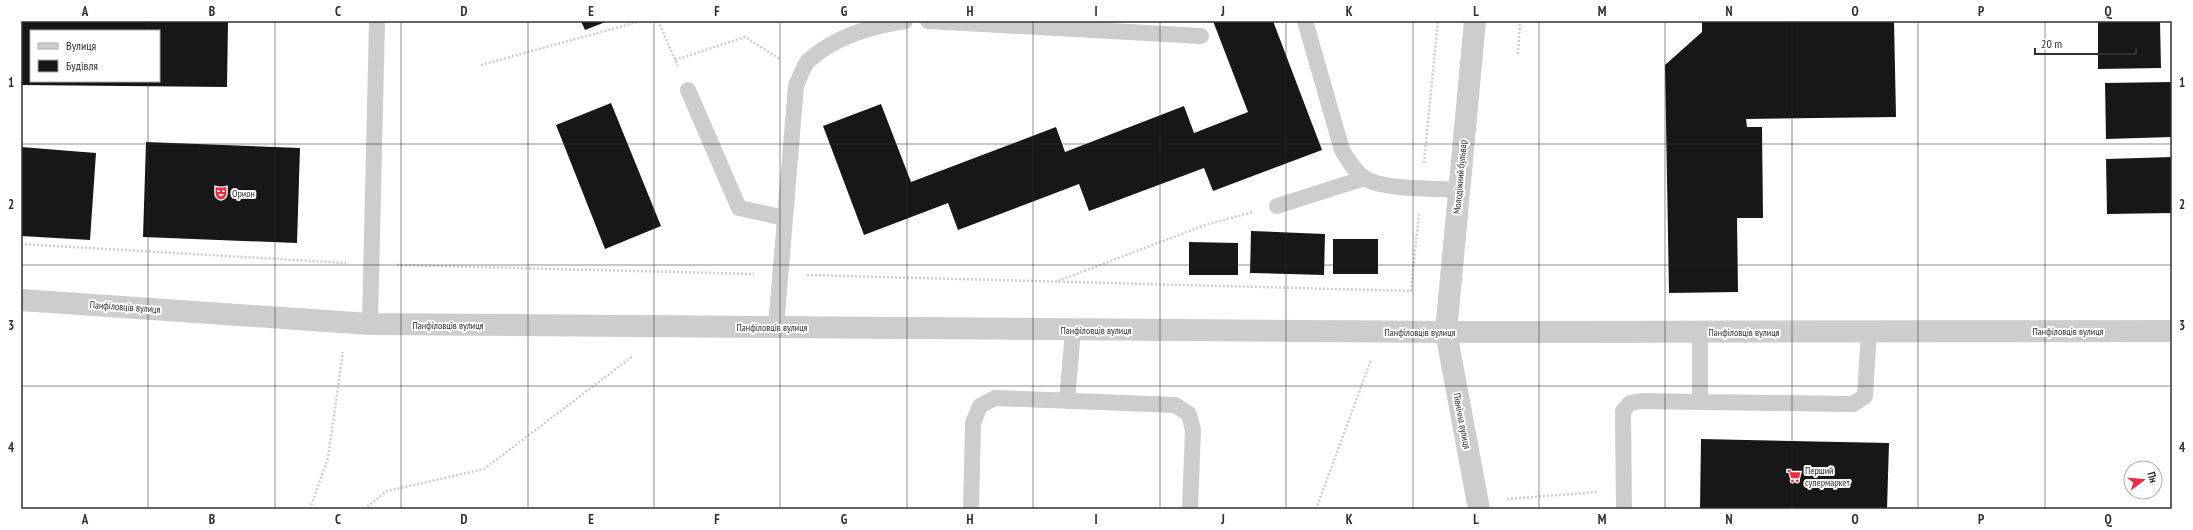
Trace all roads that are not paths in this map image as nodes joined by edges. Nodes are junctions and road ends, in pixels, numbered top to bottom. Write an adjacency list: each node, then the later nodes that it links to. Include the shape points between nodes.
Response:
1 (377, 21): 13 (lane)
2 (905, 21): 11 (lane, via 877,25 837,41 807,62 796,86)
3 (928, 21): 6 (lane)
4 (1305, 21): 8 (lane, via 1342,150 1351,165)
5 (1474, 21): 9 (street, Молодіжний бульвар)
6 (1201, 36)
7 (688, 90): 11 (lane, via 739,208)
8 (1365, 178): 9 (lane, via 1380,185); 10 (lane)
9 (1459, 190): 18 (street, Молодіжний бульвар)
10 (1277, 206)
11 (785, 218): 14 (lane)
12 (21, 300): 13 (street, Панфіловців вулиця)
13 (370, 324): 14 (street, Панфіловців вулиця)
14 (776, 327): 15 (street, Панфіловців вулиця)
15 (1073, 330): 18 (street, Панфіловців вулиця); 20 (lane)
16 (1869, 331): 17 (street, Панфіловців вулиця); 19 (street, Панфіловців вулиця); 21 (lane, via 1865,396 1853,404)
17 (2172, 331)
18 (1446, 332): 19 (street, Панфіловців вулиця); 22 (street, Північна вулиця)
19 (1700, 332): 21 (lane)
20 (1067, 401): 23 (lane, via 995,398 980,406 973,423); 24 (lane, via 1175,405 1189,414 1193,430)
21 (1700, 402): 25 (lane, via 1641,401 1630,403 1623,411)
22 (1478, 505)
23 (971, 509)
24 (1190, 509)
25 (1624, 509)

